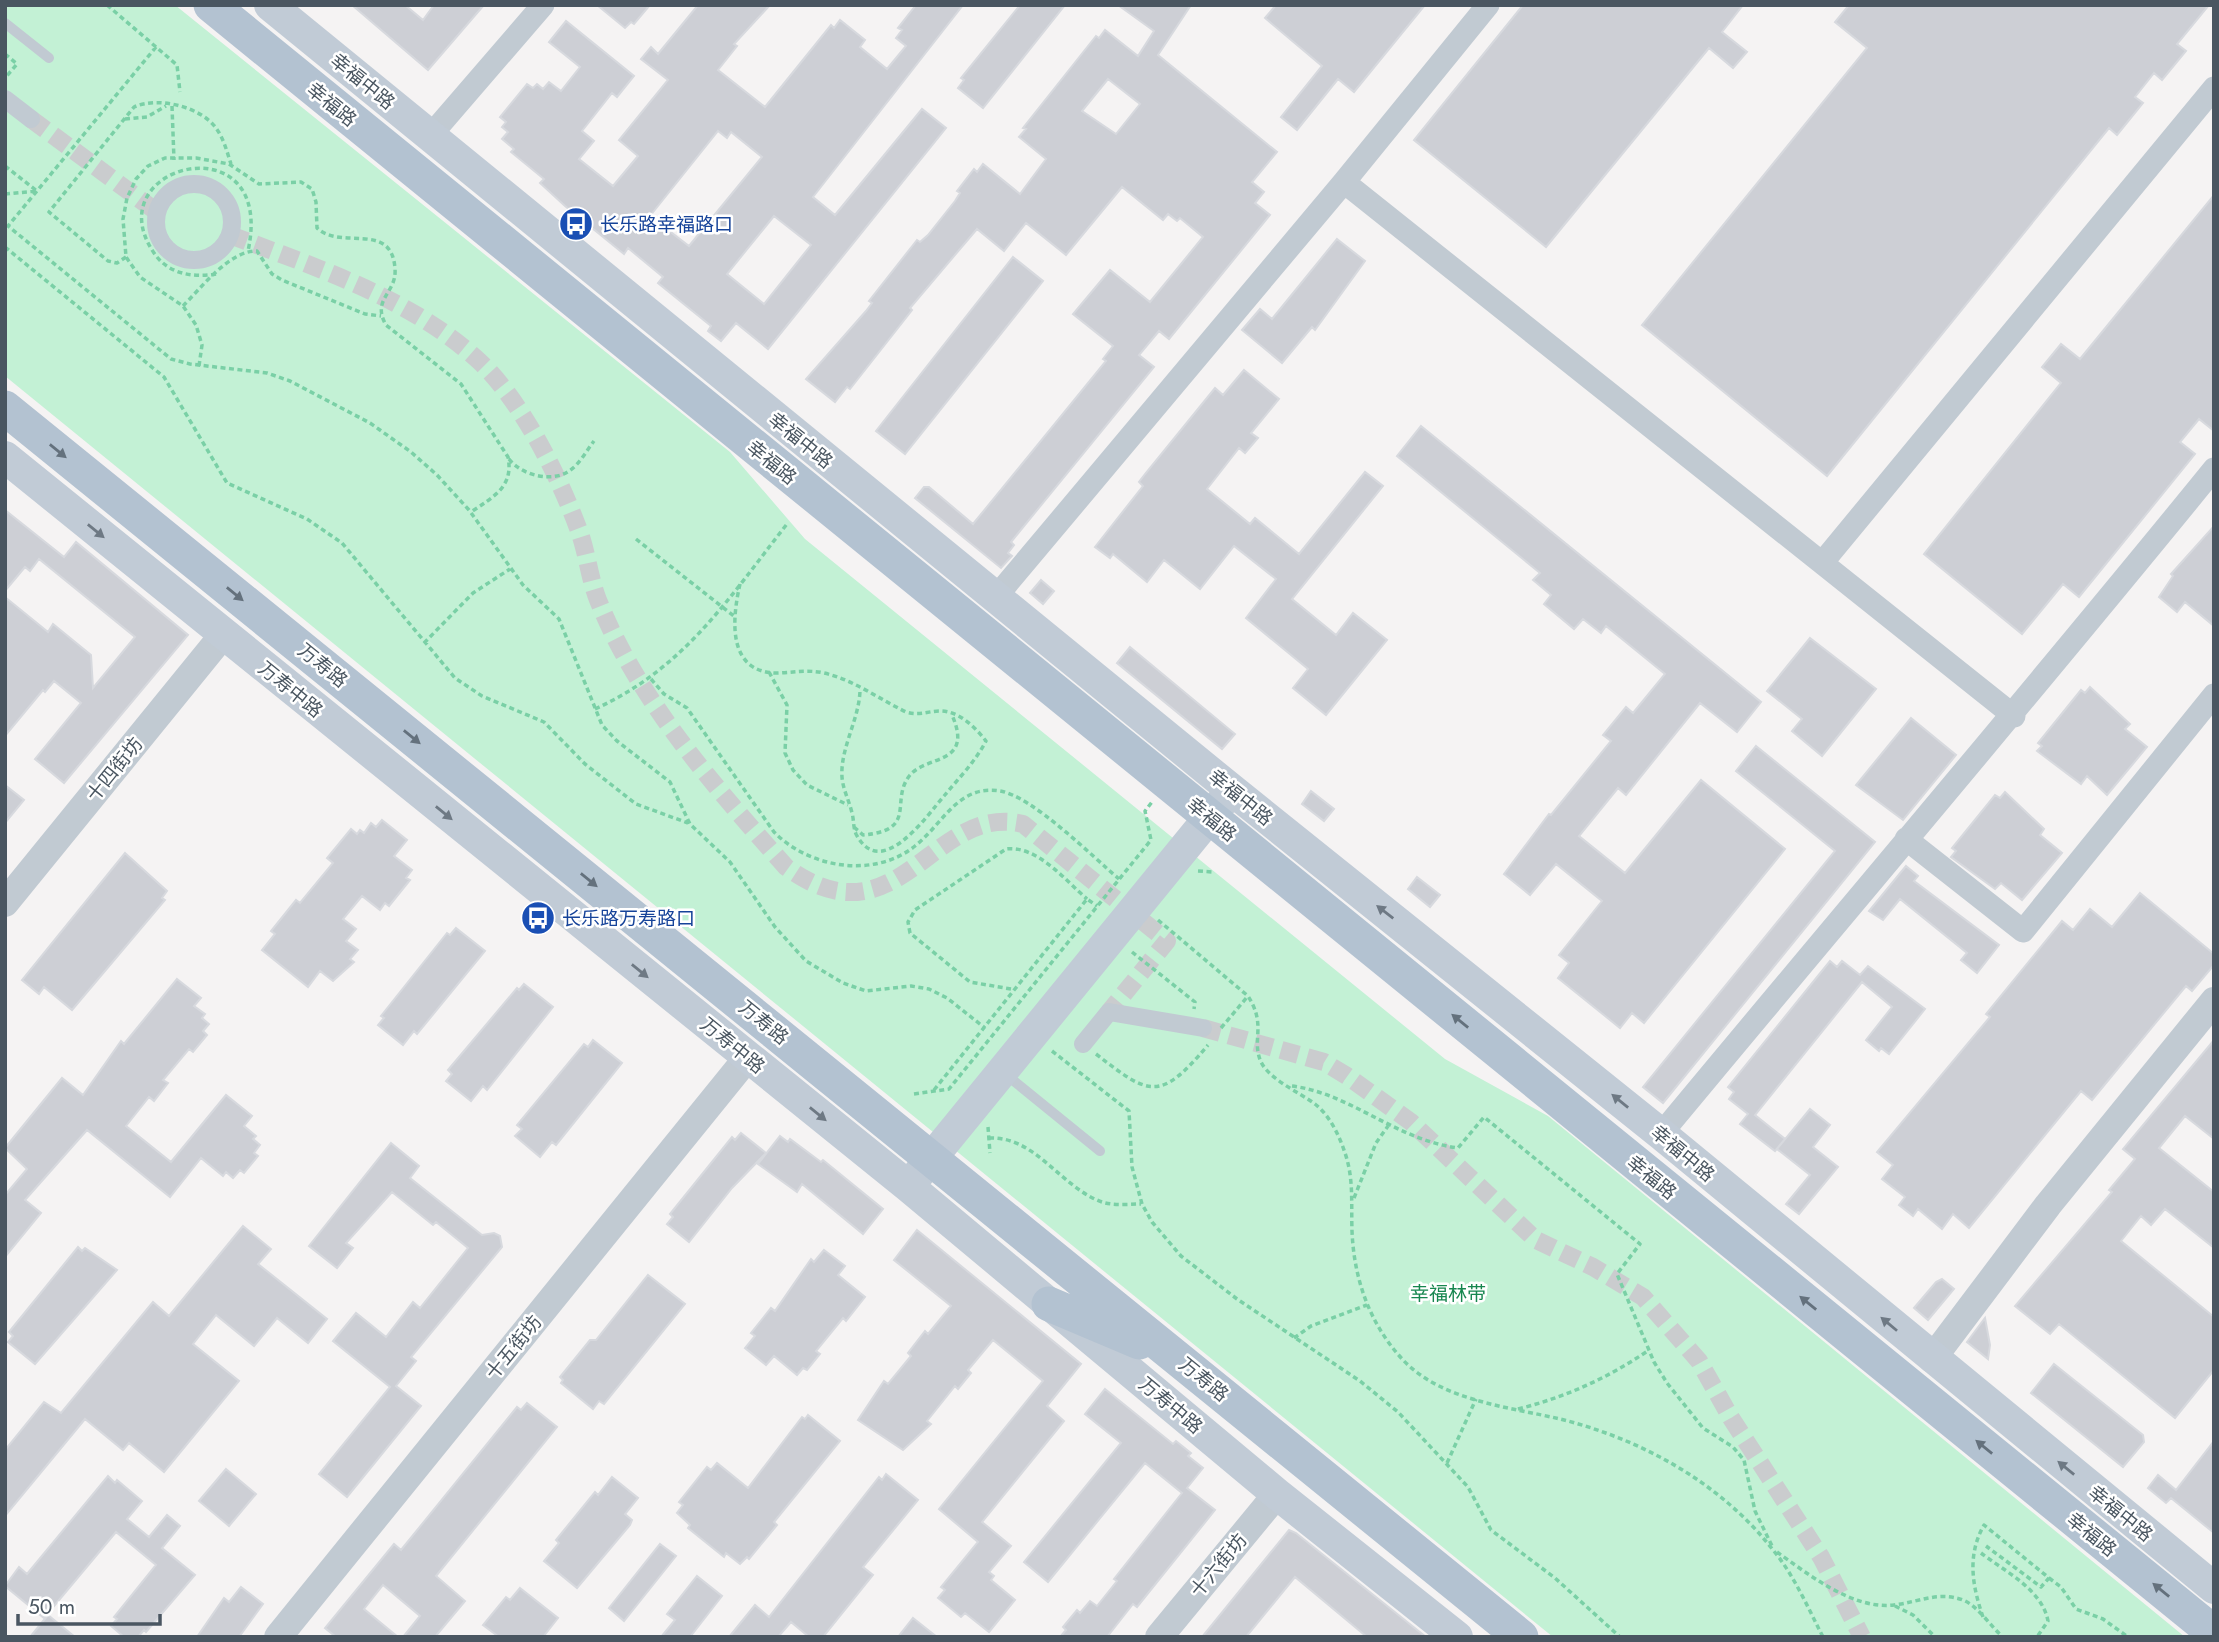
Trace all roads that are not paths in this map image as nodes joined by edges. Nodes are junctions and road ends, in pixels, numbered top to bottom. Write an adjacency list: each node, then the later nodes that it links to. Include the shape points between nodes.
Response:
1 (211, 5): 23 (main road, 幸福路)
2 (270, 5): 10 (main road, 幸福中路)
3 (543, 5): 10 (street)
4 (1488, 5): 11 (street)
5 (5, 23): 6 (lane)
6 (49, 58)
7 (2214, 89): 16 (street)
8 (5, 99): 9 (street)
9 (31, 119)
10 (429, 136): 17 (main road, 幸福中路)
11 (1344, 182): 16 (street); 17 (street)
12 (232, 218): 12 (street, via 220,194 196,184 183,185 162,201 156,224 158,236 173,254 196,261 208,258 226,243)
13 (5, 408): 21 (main road, 万寿路, one-way to 21)
14 (5, 457): 18 (main road, 万寿中路, one-way to 18)
15 (2214, 469): 20 (street)
16 (1822, 563): 20 (street)
17 (995, 598): 22 (main road, 幸福中路)
18 (223, 635): 25 (street, 十四街坊); 26 (main road, 万寿中路, one-way to 26)
19 (2214, 695): 24 (street, via 2023,931)
20 (2014, 716): 24 (street)
21 (455, 772): 26 (main road); 36 (main road, 万寿路, one-way to 36)
22 (1232, 790): 23 (main road); 27 (main road, 幸福中路, one-way to 22)
23 (1210, 817): 32 (main road); 34 (main road, 幸福路, one-way to 23)
24 (1906, 839): 33 (street)
25 (5, 903)
26 (599, 938): 31 (main road, 万寿中路, one-way to 31)
27 (1426, 944): 33 (main road, 幸福中路, one-way to 27); 34 (main road)
28 (2214, 1001): 40 (street, via 2048,1205)
29 (1211, 1033): 30 (street, via 1110,1012)
30 (1083, 1044)
31 (748, 1058): 37 (main road, 万寿中路, one-way to 37); 44 (street, 十五街坊)
32 (1002, 1071): 35 (lane); 36 (main road)
33 (1661, 1134): 40 (main road, 幸福中路, one-way to 33)
34 (1606, 1139): 43 (main road, 幸福路, one-way to 34)
35 (1100, 1151)
36 (931, 1158): 37 (main road); 39 (main road, 万寿路)
37 (908, 1186): 38 (main road, 万寿中路)
38 (1049, 1304): 39 (main road); 41 (main road, 万寿中路)
39 (1178, 1358): 47 (main road, 万寿路)
40 (1931, 1359): 42 (main road, 幸福中路, one-way to 40)
41 (1277, 1494): 45 (street, 十六街坊); 46 (main road, 万寿中路)
42 (2214, 1588)
43 (2214, 1633)
44 (278, 1637)
45 (1158, 1637)
46 (1457, 1637)
47 (1521, 1637)

